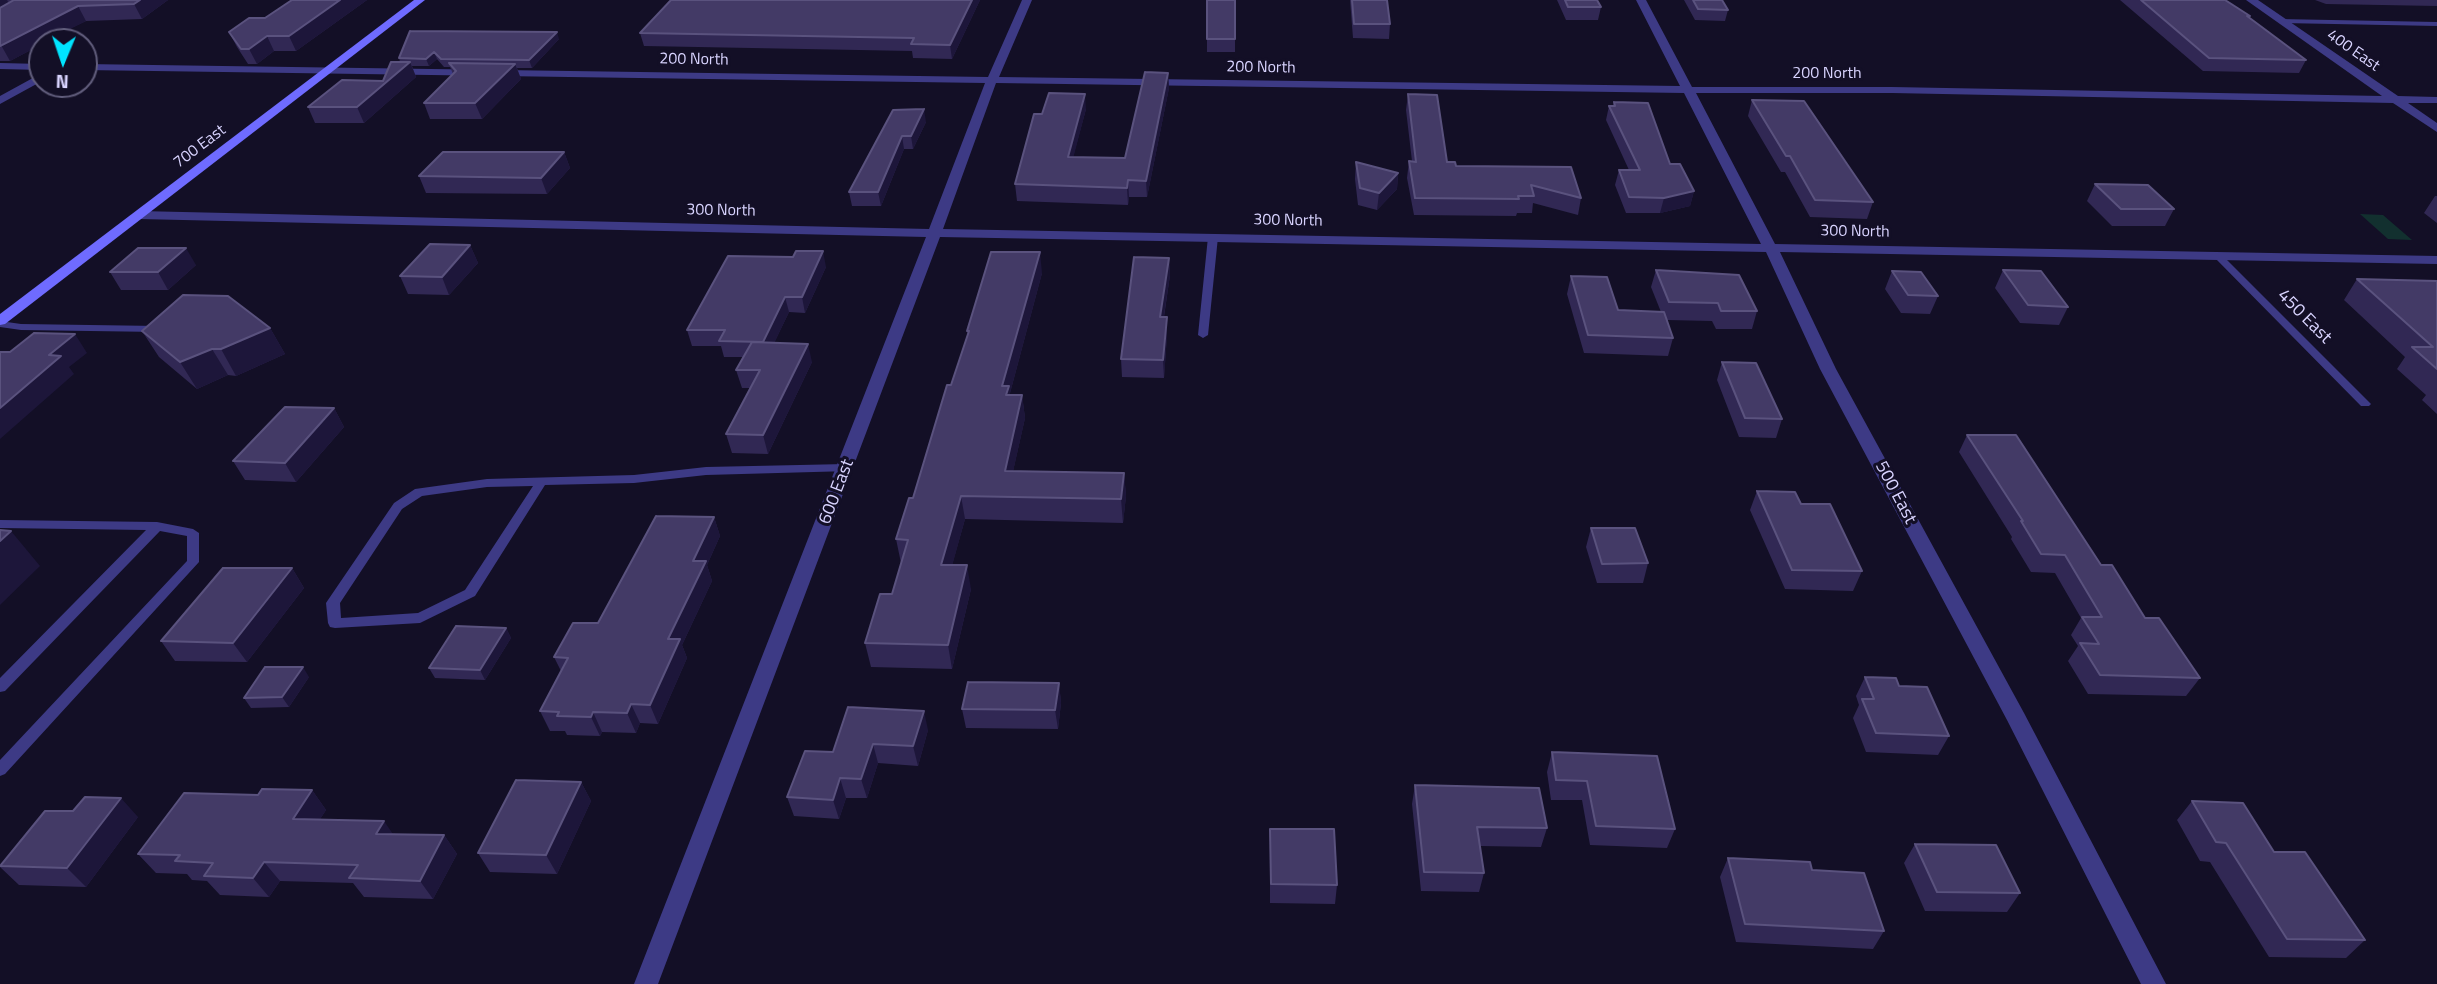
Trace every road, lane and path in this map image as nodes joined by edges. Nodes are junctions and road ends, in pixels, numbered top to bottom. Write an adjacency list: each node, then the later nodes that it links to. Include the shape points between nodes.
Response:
1 (420, 0): 10 (street, 700 East)
2 (1027, 0): 11 (street, 600 East)
3 (1641, 0): 13 (street, 500 East)
4 (2251, 0): 5 (street, 400 East)
5 (2282, 22): 6 (lane); 14 (street, 400 East)
6 (2437, 24)
7 (0, 66): 8 (street)
8 (28, 67)
9 (98, 67): 10 (street, 200 North)
10 (327, 72): 11 (street, 200 North); 18 (street, 700 East)
11 (992, 80): 13 (street, 200 North); 19 (street, 600 East)
12 (28, 84): 16 (street)
13 (1687, 90): 14 (street, 200 North); 21 (street, 500 East)
14 (2396, 100): 15 (street, 200 North); 17 (street, 400 East)
15 (2437, 100)
16 (0, 101)
17 (2437, 128)
18 (139, 215): 19 (street, 300 North); 24 (street, 700 East)
19 (933, 233): 20 (street, 300 North); 28 (street, 600 East)
20 (1213, 237): 21 (street, 300 North); 26 (lane)
21 (1772, 249): 22 (street, 300 North); 35 (street, 500 East, via 1828,369)
22 (2218, 256): 23 (street, 300 North); 27 (lane, 450 East)
23 (2437, 260)
24 (0, 322): 25 (lane, via 22,327)
25 (174, 329)
26 (1203, 335)
27 (2365, 404)
28 (846, 468): 29 (lane); 34 (street, 600 East)
29 (541, 482): 29 (lane, via 419,492 398,506 333,603 335,623 420,618 470,593)
30 (0, 524): 31 (lane)
31 (157, 526): 32 (lane); 33 (lane, via 193,533 193,562)
32 (0, 687)
33 (0, 770)
34 (646, 984)
35 (2154, 984)

